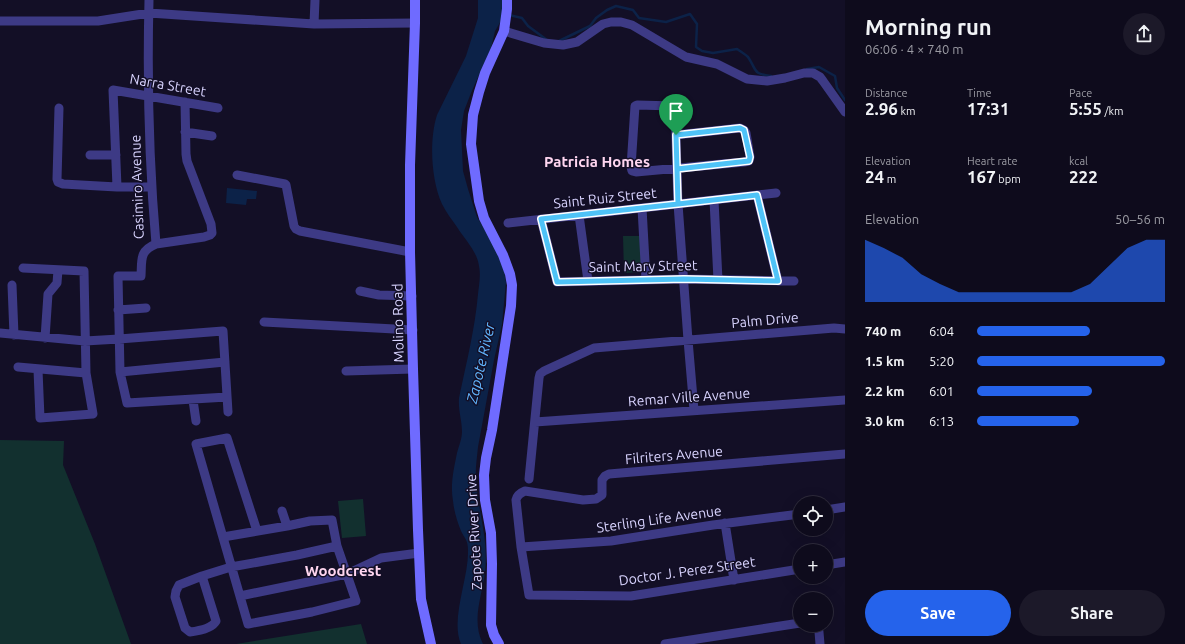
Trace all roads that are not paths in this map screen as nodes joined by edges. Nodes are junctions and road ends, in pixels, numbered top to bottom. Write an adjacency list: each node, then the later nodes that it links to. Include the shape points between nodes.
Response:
1 (150, 0): 5 (street, Casimiro Avenue)
2 (315, 0): 8 (street)
3 (415, 0): 7 (main road, Molino Road)
4 (507, 5): 9 (main road, Zapote River Drive)
5 (149, 13): 6 (street, via 98,21); 8 (street); 10 (street, Casimiro Avenue)
6 (0, 21)
7 (415, 23): 8 (street); 33 (main road, Molino Road)
8 (314, 24)
9 (504, 29): 14 (street, via 544,44 563,45 577,42 602,24 622,22 632,25 686,57 717,64 746,79 767,81 813,73 824,81); 94 (main road, Zapote River Drive, via 479,92 473,115 471,144 482,213 503,255 512,285 484,475 485,500 491,533 492,625)
10 (148, 96): 11 (street, Narra Street); 19 (street, Narra Street, via 113,90); 23 (street, Casimiro Avenue)
11 (185, 102): 13 (street, Narra Street); 15 (street)
12 (59, 108): 22 (street, via 58,182)
13 (218, 108)
14 (845, 112)
15 (185, 132): 17 (street); 32 (street, via 187,161 211,224 212,233 210,236)
16 (676, 135): 20 (street); 20 (street, via 740,128 744,130 750,157 749,161); 20 (street, via 675,106 635,106 632,171)
17 (212, 136)
18 (90, 155): 19 (street)
19 (116, 155): 22 (street)
20 (677, 169): 27 (street)
21 (237, 175): 33 (street, via 285,184 294,226 300,231)
22 (117, 187): 23 (street)
23 (151, 187): 32 (street, Casimiro Avenue)
24 (776, 193): 25 (street, Saint Ruiz Street)
25 (757, 195): 26 (street, Saint Ruiz Street); 40 (street)
26 (714, 200): 27 (street, Saint Ruiz Street); 38 (street)
27 (678, 204): 28 (street, Saint Ruiz Street); 36 (street)
28 (642, 208): 29 (street, Saint Ruiz Street); 37 (street)
29 (579, 215): 30 (street, Saint Ruiz Street); 39 (street)
30 (541, 219): 31 (street, Saint Ruiz Street); 39 (street, Saint Mary Street, via 557,282)
31 (508, 223)
32 (156, 244): 46 (street, Casimiro Avenue, via 143,254 141,276 118,276)
33 (410, 252): 44 (main road, Molino Road)
34 (23, 268): 35 (street)
35 (58, 270): 52 (street, via 57,283 48,294); 54 (street, via 84,271)
36 (684, 279): 37 (street, Saint Mary Street); 38 (street, Saint Mary Street); 55 (street)
37 (646, 280): 39 (street, Saint Mary Street)
38 (718, 280): 40 (street, Saint Mary Street)
39 (588, 281)
40 (778, 281): 41 (street, Saint Mary Street)
41 (794, 282)
42 (12, 285): 51 (street)
43 (360, 291): 44 (street, via 379,295)
44 (412, 296): 49 (main road, Molino Road)
45 (146, 308): 46 (street)
46 (118, 310): 53 (street, Casimiro Avenue)
47 (264, 322): 49 (street)
48 (845, 329): 55 (street, Palm Drive)
49 (413, 330): 58 (main road, Molino Road)
50 (0, 333): 51 (street)
51 (14, 334): 52 (street)
52 (45, 338): 54 (street)
53 (119, 339): 54 (street); 56 (street, via 223,331); 61 (street, Casimiro Avenue)
54 (86, 340): 62 (street)
55 (688, 340): 66 (street); 69 (street, Palm Drive, via 594,348 544,370 539,378)
56 (225, 362): 61 (street); 63 (street)
57 (18, 367): 59 (street)
58 (413, 369): 60 (street); 82 (main road, Molino Road)
59 (38, 370): 62 (street); 62 (street, via 40,418 93,414)
60 (346, 371)
61 (120, 372): 64 (street, Casimiro Avenue, via 128,403)
62 (86, 373)
63 (227, 397): 64 (street); 67 (street)
64 (193, 400): 68 (street)
65 (845, 400): 66 (street, Remar Ville Avenue)
66 (694, 410): 69 (street, Remar Ville Avenue)
67 (228, 412)
68 (196, 421)
69 (535, 422): 71 (street)
70 (845, 454): 81 (street, Filriters Avenue, via 609,474 602,480 602,495 596,499 583,500 525,491 518,495 516,500)
71 (529, 479)
72 (845, 507): 73 (street)
73 (833, 509)
74 (282, 511): 77 (street)
75 (793, 515): 76 (street, Sterling Life Avenue)
76 (725, 524): 81 (street, Sterling Life Avenue, via 611,541); 89 (street)
77 (287, 526): 78 (street); 80 (street, via 332,520)
78 (257, 531): 79 (street); 79 (street, via 227,438 196,444)
79 (223, 537): 85 (street)
80 (336, 546): 85 (street); 87 (street)
81 (520, 547): 89 (street, Doctor J. Perez Street, via 529,594 631,596)
82 (419, 553): 87 (street, via 381,558); 93 (main road, Molino Road, via 421,599)
83 (845, 562): 84 (street)
84 (833, 564)
85 (231, 567): 88 (street); 90 (street)
86 (793, 570): 89 (street, Doctor J. Perez Street)
87 (347, 574): 90 (street); 90 (street, via 356,601 312,612 248,624)
88 (202, 576): 88 (street, via 216,621 211,626 190,632 185,628 175,594 180,585)
89 (734, 580)
90 (240, 596)
91 (793, 624): 95 (street)
92 (819, 632): 96 (street)
93 (431, 644)
94 (499, 644)
95 (665, 644)
96 (820, 644)

